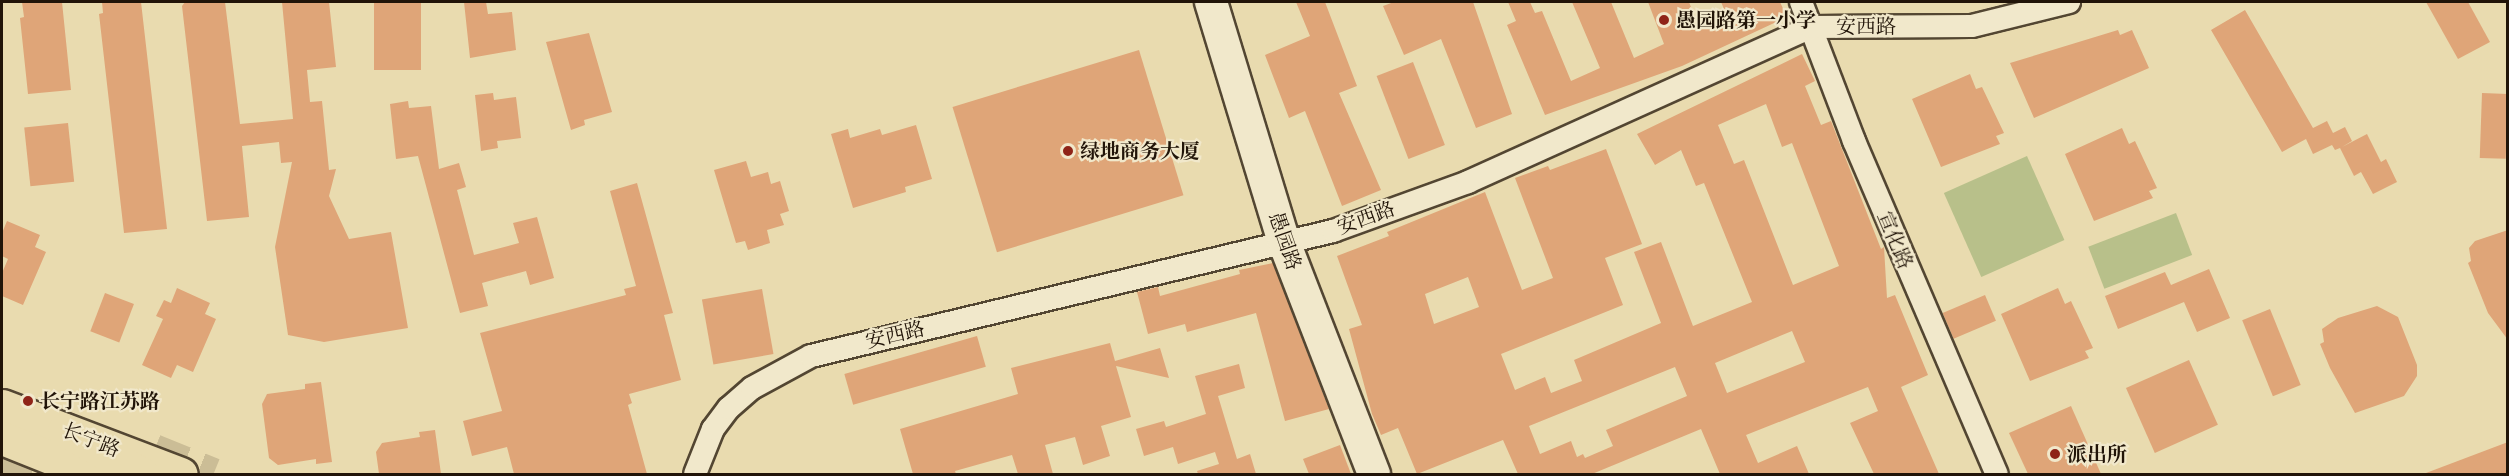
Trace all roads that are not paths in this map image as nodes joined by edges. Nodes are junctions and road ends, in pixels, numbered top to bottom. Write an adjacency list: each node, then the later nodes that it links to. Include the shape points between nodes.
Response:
1 (1211, 2): 5 (main road, 愚园路)
2 (1802, 2): 4 (street, 宣化路)
3 (2069, 2): 4 (street, 安西路, via 1972,26)
4 (1811, 27): 5 (street, 安西路, via 1468,182 1333,231); 14 (street, 宣化路, via 1854,141)
5 (1284, 242): 12 (street, 安西路, via 811,356 752,388 729,408 713,429); 13 (main road, 愚园路)
6 (2, 406): 7 (main road, 长宁路)
7 (63, 429): 10 (main road); 11 (main road, 长宁路)
8 (2, 438): 9 (main road, 长宁路)
9 (93, 474)
10 (142, 474)
11 (181, 474)
12 (695, 474)
13 (1374, 474)
14 (1997, 474)

